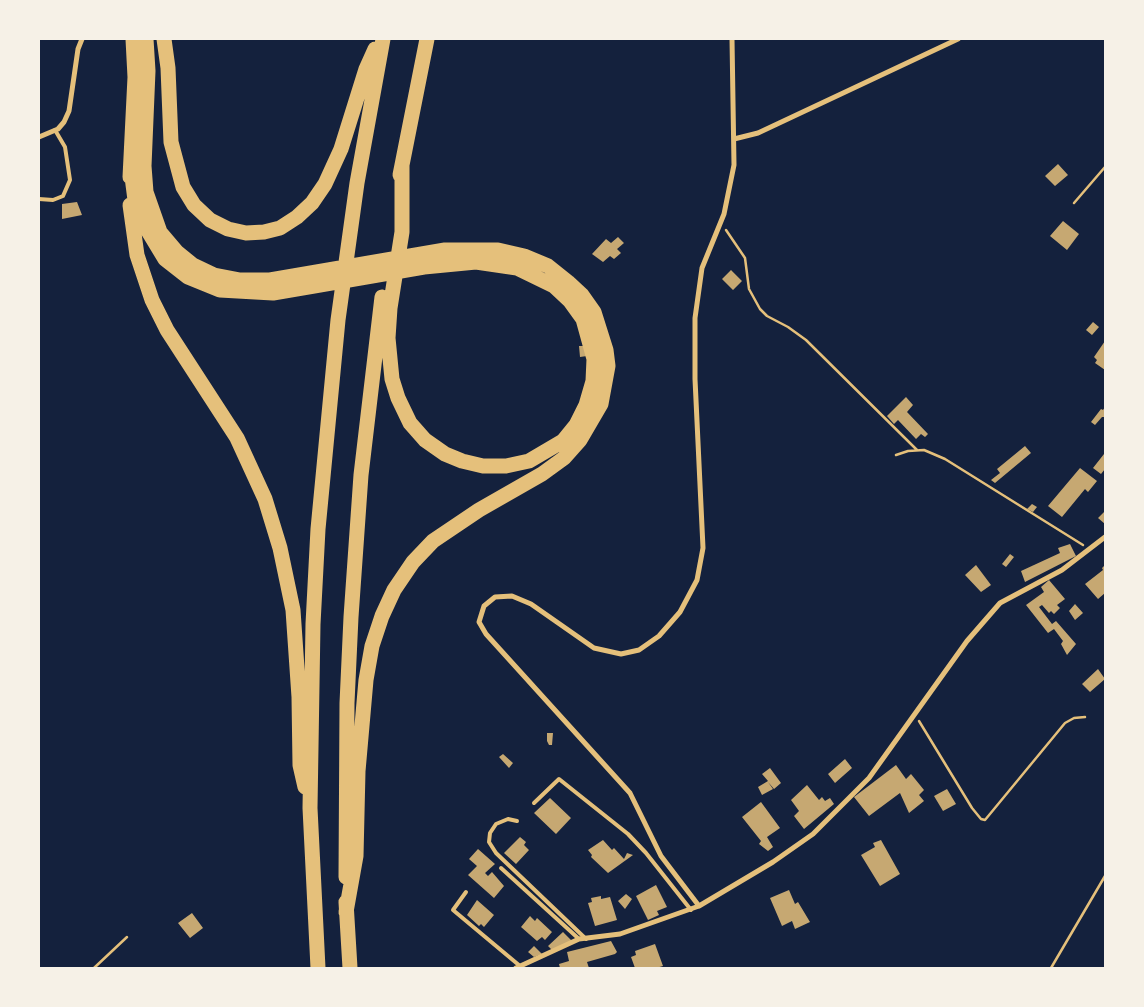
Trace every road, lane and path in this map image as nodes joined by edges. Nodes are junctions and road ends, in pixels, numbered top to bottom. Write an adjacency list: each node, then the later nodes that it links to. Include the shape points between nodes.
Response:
1 (82, 39): 9 (street, via 69,111)
2 (133, 39): 13 (highway, via 135,77)
3 (146, 39): 32 (highway, via 146,192 160,232 193,265 240,280 270,280 445,250 498,250 548,266 568,282 594,312 606,350 608,366 601,404 580,440 564,458 542,474 479,510 433,542 413,562 394,590 372,646 366,680 358,771 356,856)
4 (164, 39): 5 (highway, via 171,142 183,187 210,220 246,233 280,228 297,218 312,203 341,149 366,69)
5 (381, 39): 25 (highway, via 338,320 318,529)
6 (427, 39): 17 (highway, via 402,166 397,232)
7 (732, 39): 11 (street)
8 (958, 39): 11 (street, via 758,133)
9 (55, 130): 10 (street); 14 (lane, via 65,147 70,180 63,196)
10 (39, 137)
11 (734, 139): 16 (street, via 734,165)
12 (1105, 167): 15 (path)
13 (130, 169): 17 (highway, via 142,221 165,259 188,277 220,290 273,293 458,262 497,264 537,276 570,301 590,337 593,381 576,425 563,441 528,461 506,466 483,466 445,454 425,440 410,423 398,398 389,358); 25 (highway, via 133,234 152,300 167,330 236,438 264,500 280,548 287,576 296,651 300,765)
14 (39, 200)
15 (1074, 203)
16 (724, 214): 18 (path, via 727,232 744,258 748,290 760,309 806,340); 30 (street, via 702,268 695,318 702,548 696,580 680,612 659,636 639,650 621,654 594,648 531,604 512,596 495,597 484,606 479,622 486,634 630,793 661,856)
17 (386, 306): 32 (highway, via 361,475 351,617 347,703)
18 (917, 450): 19 (path); 21 (path, via 945,459)
19 (896, 455)
20 (1105, 537): 21 (street)
21 (1090, 550): 22 (street, via 1062,570 1000,603 967,641)
22 (914, 714): 23 (path, via 972,808 985,820 1065,723); 30 (street, via 869,778 813,834)
23 (1085, 717)
24 (534, 802): 31 (lane, via 559,779 628,834)
25 (310, 808): 38 (highway)
26 (517, 821): 35 (lane, via 496,824 489,842 496,853)
27 (500, 868): 34 (lane)
28 (1105, 876): 40 (path)
29 (466, 892): 36 (lane, via 453,910)
30 (699, 906): 31 (street)
31 (691, 910): 35 (street, via 620,934)
32 (346, 912): 39 (highway)
33 (127, 937): 37 (path)
34 (579, 939): 35 (street); 36 (street)
35 (586, 939)
36 (518, 967)
37 (94, 968)
38 (318, 968)
39 (350, 968)
40 (1051, 968)

